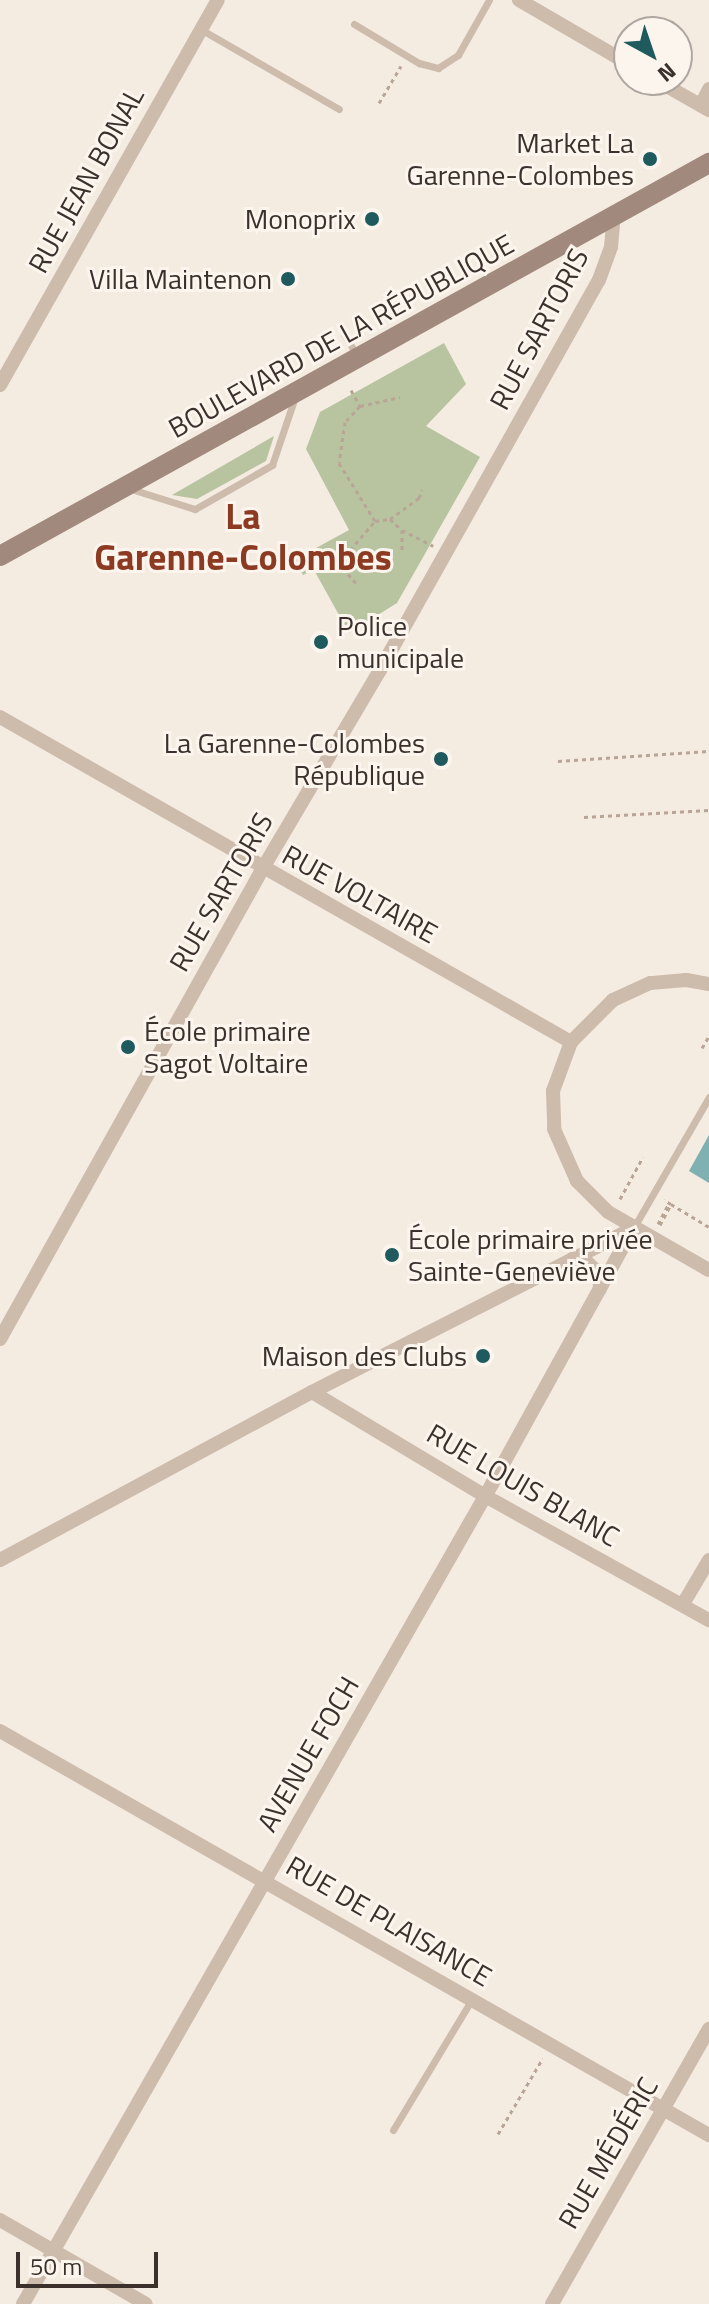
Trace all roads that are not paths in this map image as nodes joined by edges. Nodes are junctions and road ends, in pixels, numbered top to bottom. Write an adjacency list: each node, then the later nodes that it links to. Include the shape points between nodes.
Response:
1 (218, 0): 5 (street, RUE JEAN BONAL)
2 (489, 0): 4 (lane, via 458,55 438,68)
3 (519, 0): 6 (street)
4 (354, 24)
5 (201, 29): 10 (lane); 15 (street, RUE JEAN BONAL)
6 (613, 55)
7 (709, 89): 9 (street)
8 (684, 96): 9 (street)
9 (705, 108)
10 (339, 109)
11 (709, 163): 12 (main road, BOULEVARD DE LA RÉPUBLIQUE)
12 (614, 215): 14 (main road, BOULEVARD DE LA RÉPUBLIQUE); 20 (street, RUE SARTORIS, via 604,270)
13 (344, 334): 14 (lane)
14 (358, 358): 16 (main road, BOULEVARD DE LA RÉPUBLIQUE)
15 (0, 385)
16 (296, 393): 17 (main road, BOULEVARD DE LA RÉPUBLIQUE); 17 (lane, via 272,465 195,509)
17 (125, 488): 18 (main road, BOULEVARD DE LA RÉPUBLIQUE)
18 (0, 556)
19 (0, 717): 20 (street, RUE VOLTAIRE)
20 (263, 868): 22 (street, RUE VOLTAIRE); 28 (street, RUE SARTORIS)
21 (709, 984): 22 (street, via 650,983 613,1000)
22 (571, 1042): 24 (street, via 553,1091 554,1129 562,1155 577,1181 608,1212)
23 (709, 1097): 24 (lane)
24 (634, 1227): 25 (street); 26 (street); 27 (street, AVENUE FOCH)
25 (572, 1259): 27 (street, via 588,1263 599,1274); 29 (street)
26 (709, 1270)
27 (600, 1289): 30 (street, AVENUE FOCH)
28 (0, 1339)
29 (312, 1392): 30 (street, RUE LOUIS BLANC); 31 (street)
30 (485, 1496): 33 (street, RUE LOUIS BLANC); 36 (street, AVENUE FOCH)
31 (0, 1560)
32 (709, 1560): 33 (street)
33 (683, 1604): 34 (street, RUE LOUIS BLANC)
34 (709, 1620)
35 (0, 1731): 36 (street, RUE DE PLAISANCE)
36 (265, 1880): 37 (street, RUE DE PLAISANCE); 43 (street, AVENUE FOCH)
37 (472, 1999): 39 (street, RUE DE PLAISANCE); 40 (lane)
38 (709, 2029): 39 (street, RUE MÉDÉRIC)
39 (663, 2109): 41 (street, RUE DE PLAISANCE); 46 (street, RUE MÉDÉRIC)
40 (393, 2130)
41 (709, 2135)
42 (0, 2220): 43 (street)
43 (54, 2251): 44 (street, AVENUE FOCH); 45 (street)
44 (23, 2304)
45 (146, 2304)
46 (552, 2304)

